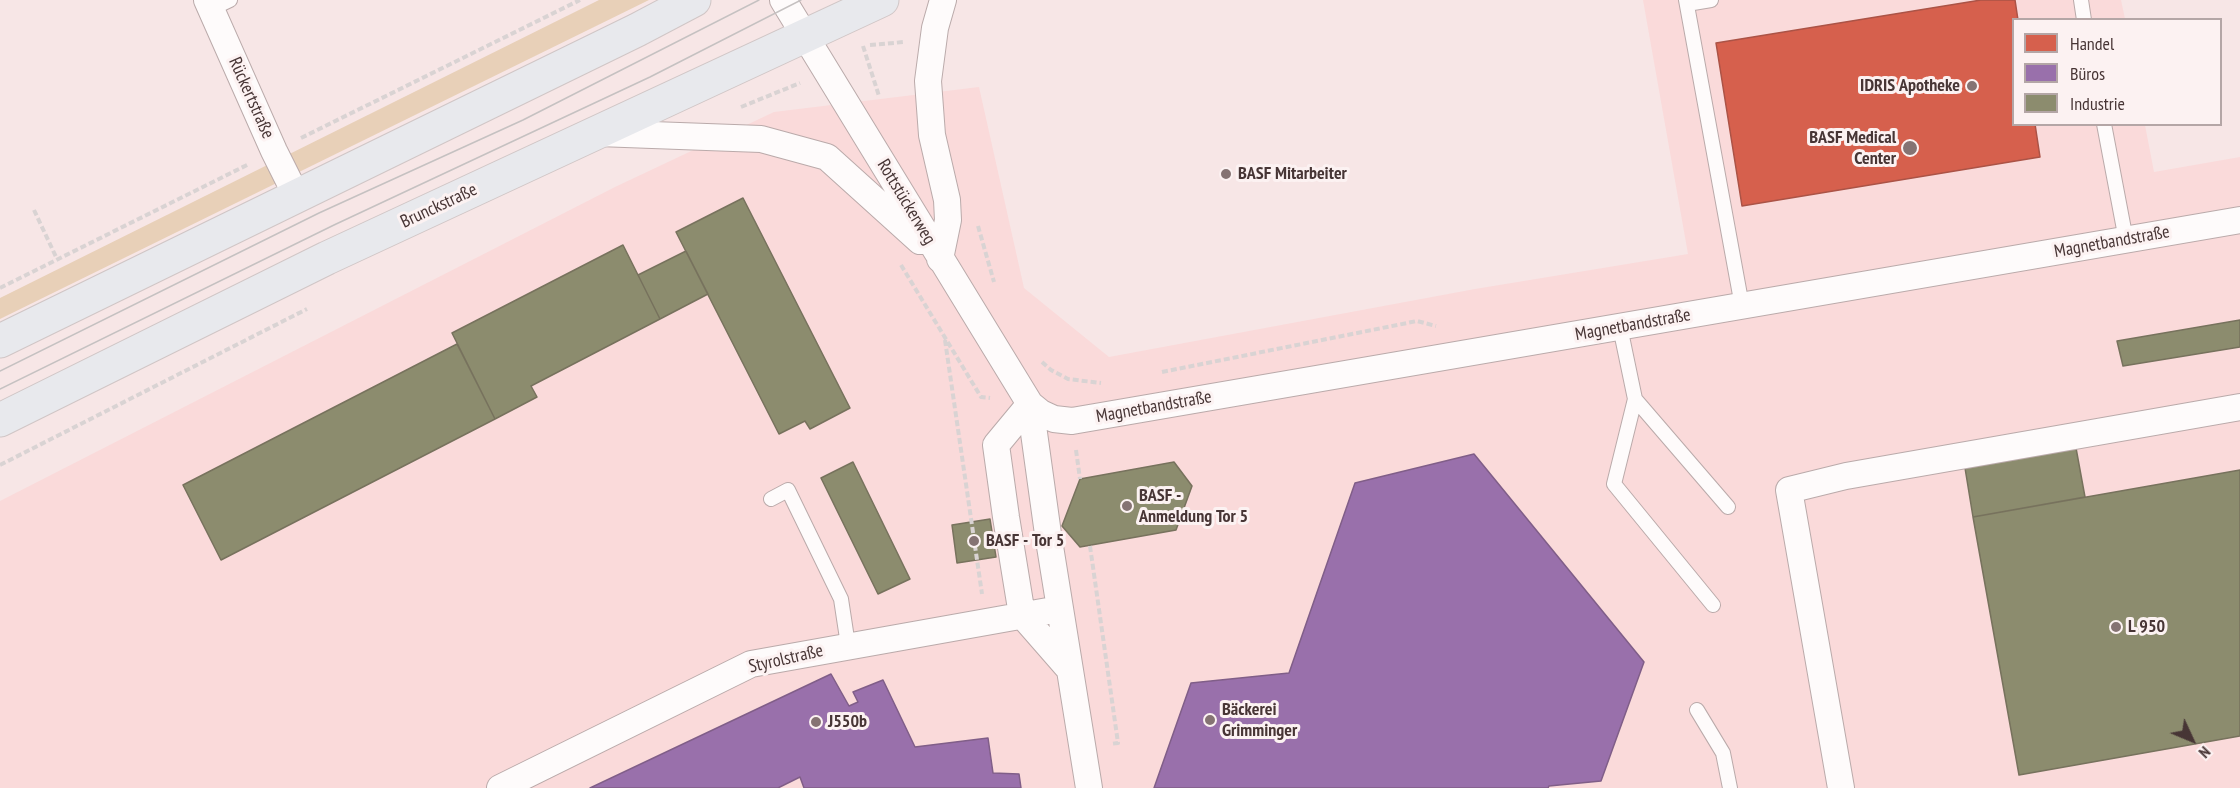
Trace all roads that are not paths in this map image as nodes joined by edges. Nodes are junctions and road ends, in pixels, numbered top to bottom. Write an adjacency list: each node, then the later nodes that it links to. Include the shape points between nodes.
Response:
1 (694, 0): 13 (main road)
2 (783, 0): 10 (street, Rottstückerweg)
3 (882, 0): 10 (main road, Brunckstraße)
4 (943, 0): 16 (street, via 928,81 932,135 947,200 948,220)
5 (1711, 0): 7 (lane)
6 (2081, 0): 9 (lane)
7 (1686, 2): 17 (lane)
8 (216, 3): 13 (street, Rückertstraße, via 274,152)
9 (2084, 18)
10 (806, 37): 12 (main road, Brunckstraße); 16 (street, Rottstückerweg)
11 (2104, 126): 15 (lane)
12 (595, 133): 16 (street, via 761,139 827,157); 23 (main road, Brunckstraße, via 327,258)
13 (296, 195): 19 (main road)
14 (2240, 220): 15 (street, Magnetbandstraße)
15 (2126, 240): 17 (street, Magnetbandstraße)
16 (940, 259): 21 (street, Rottstückerweg)
17 (1742, 306): 18 (street, Magnetbandstraße)
18 (1620, 327): 20 (lane); 21 (street, Magnetbandstraße, via 1072,421 1054,419)
19 (0, 341)
20 (1635, 399): 25 (lane); 26 (lane, via 1614,484)
21 (1030, 404): 27 (street, Rottstückerweg); 28 (street, via 996,445)
22 (2240, 407): 35 (street, via 1846,476 1789,490)
23 (0, 420)
24 (771, 499): 29 (lane, via 788,490 841,599)
25 (1728, 507)
26 (1713, 605)
27 (1059, 609): 28 (street, Styrolstraße); 30 (street, Rottstückerweg)
28 (1022, 615): 29 (street, Styrolstraße); 30 (street)
29 (848, 645): 32 (street, Styrolstraße, via 751,664)
30 (1070, 670): 33 (street, Rottstückerweg)
31 (1697, 710): 34 (lane, via 1723,753)
32 (500, 788)
33 (1089, 788)
34 (1730, 788)
35 (1840, 788)

